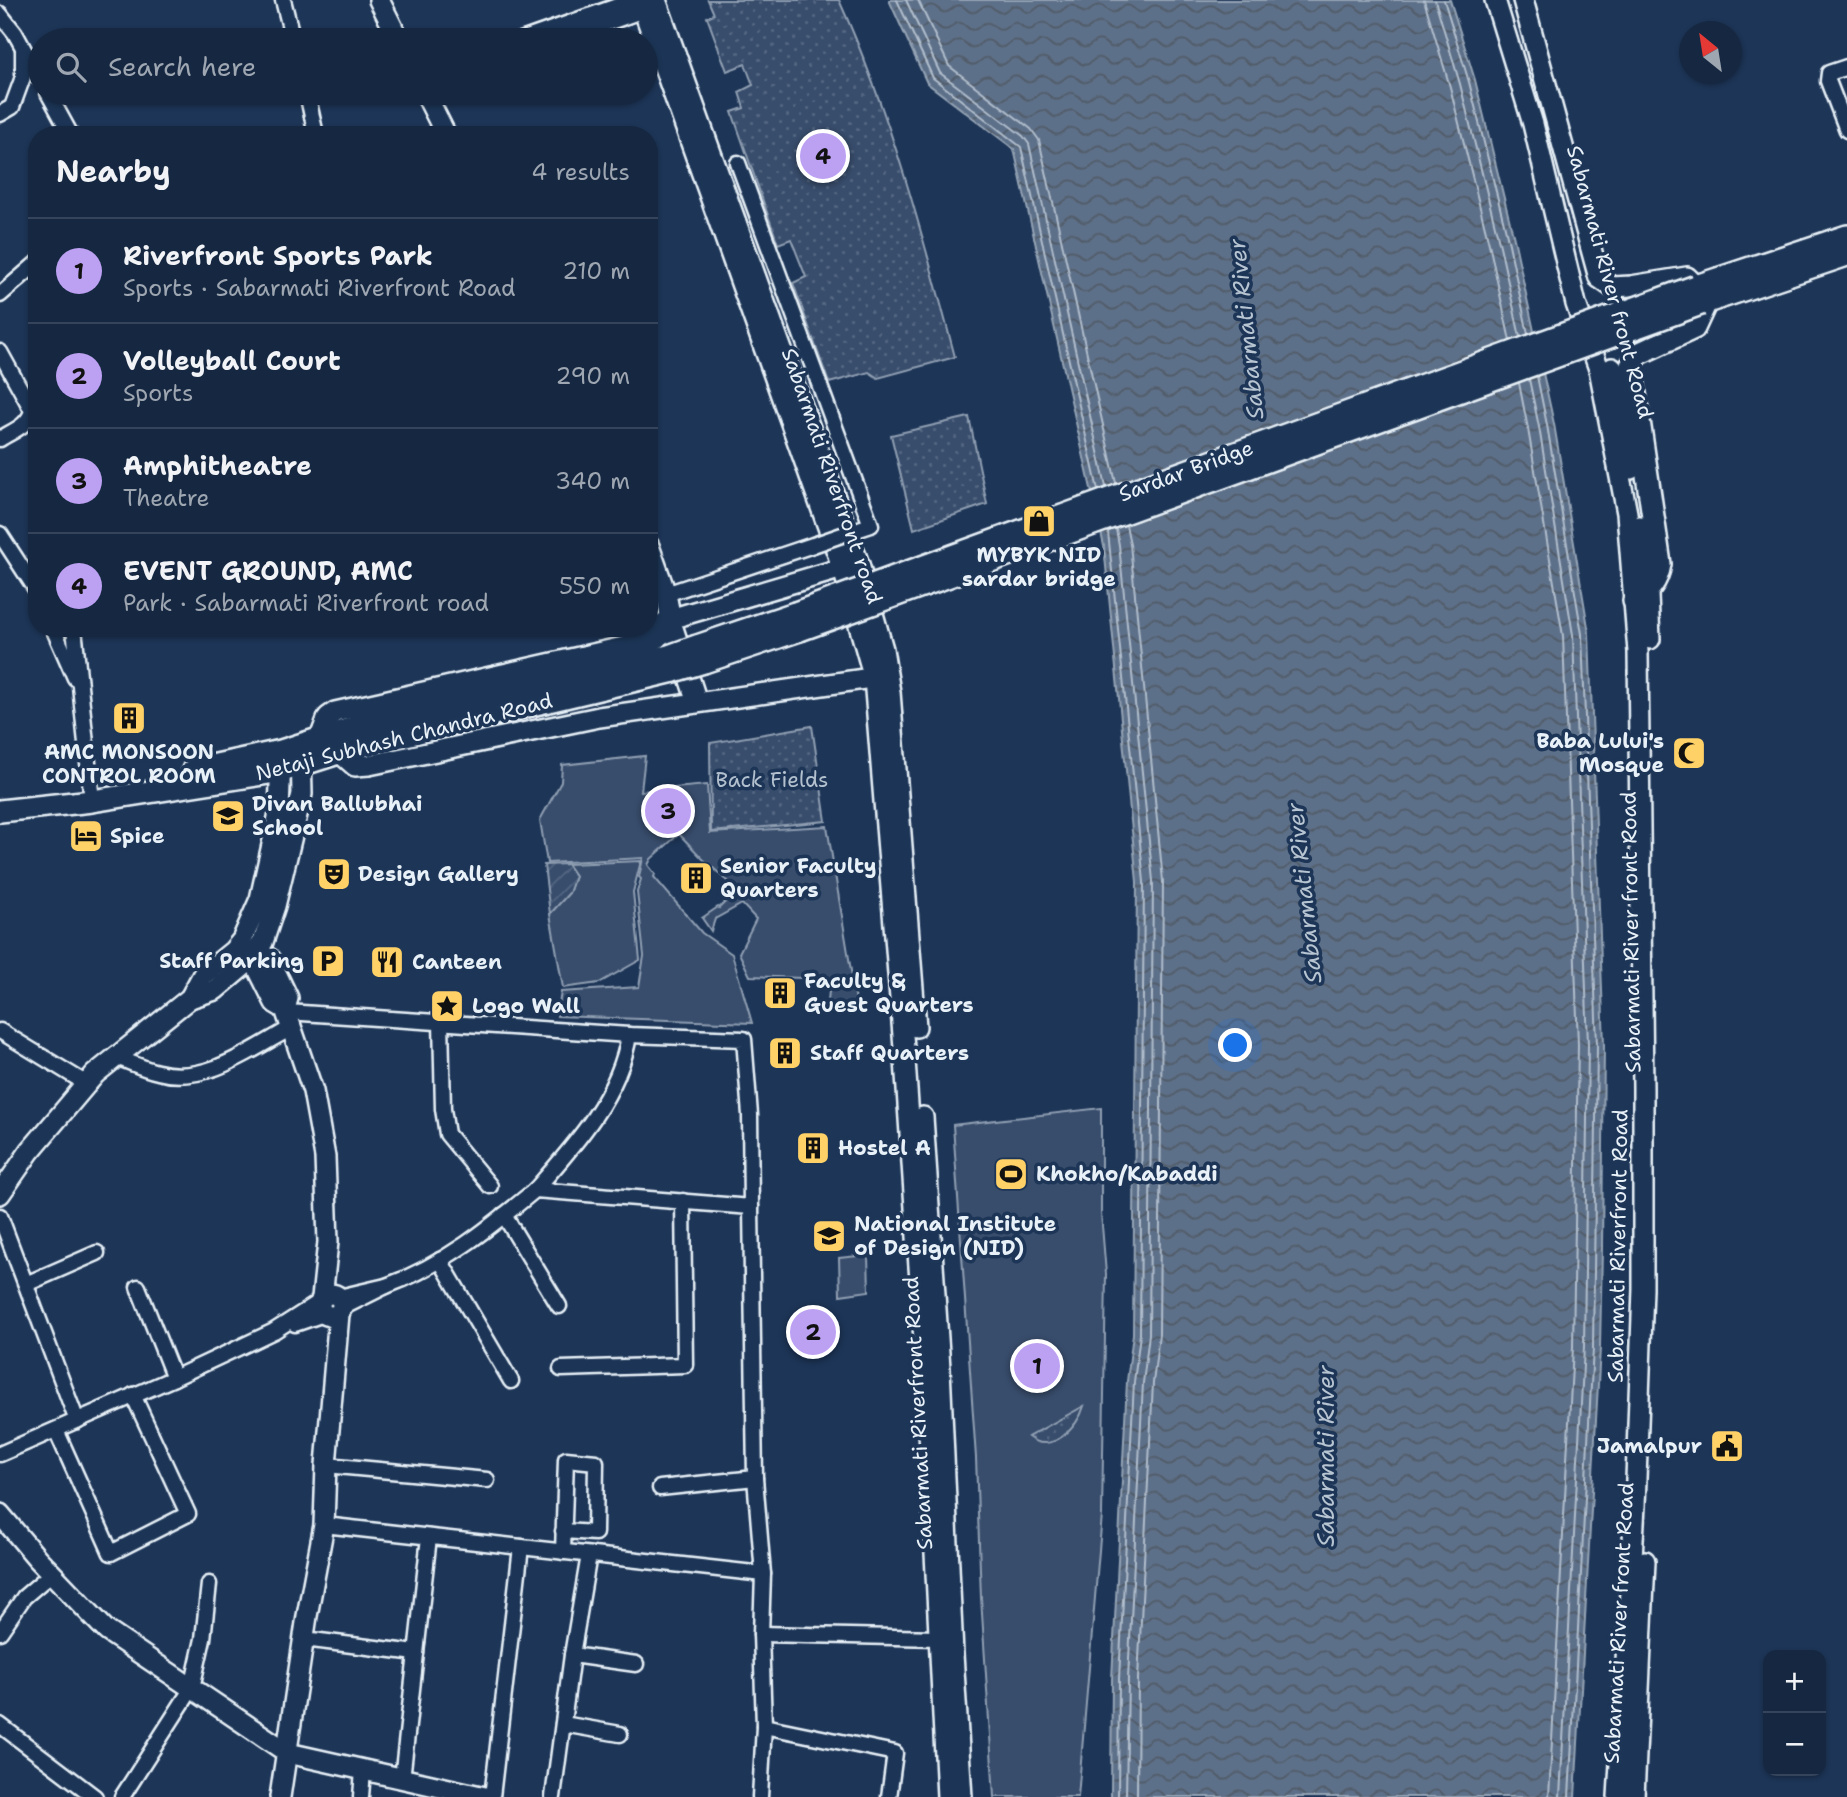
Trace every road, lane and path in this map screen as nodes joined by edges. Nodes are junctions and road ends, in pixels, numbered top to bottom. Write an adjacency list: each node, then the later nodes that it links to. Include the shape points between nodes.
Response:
1 (283, 0): 8 (street)
2 (379, 0): 9 (street)
3 (1495, 0): 40 (street, via 1533,124 1576,304 1600,369)
4 (1507, 0): 40 (street, Sabarmati River front Road, via 1545,123 1591,310 1611,362 1647,573)
5 (1523, 0): 30 (street, via 1599,278 1612,287 1687,277)
6 (646, 3): 10 (street); 11 (street); 12 (street, Sabarmati Riverfront road)
7 (0, 14): 14 (street)
8 (290, 28)
9 (393, 28)
10 (562, 28)
11 (587, 28)
12 (655, 28)
13 (658, 36): 36 (street, Sabarmati Riverfront road)
14 (23, 48): 15 (street); 20 (street, via 23,77 12,107)
15 (28, 57)
16 (1847, 67): 24 (street, via 1829,73 1828,81)
17 (55, 105): 21 (street)
18 (310, 105): 22 (street)
19 (431, 105): 23 (street)
20 (0, 114)
21 (66, 126)
22 (314, 126)
23 (442, 126)
24 (1847, 130)
25 (738, 163): 39 (street, bridge, via 871,525)
26 (1847, 236): 30 (main road)
27 (1847, 255): 30 (main road)
28 (28, 272): 29 (street)
29 (0, 295)
30 (1701, 297): 40 (main road, via 1694,328 1638,354 1631,366 1660,564 1657,580); 42 (main road, Sardar Bridge, bridge)
31 (0, 352): 32 (street)
32 (28, 403)
33 (28, 419): 34 (street)
34 (0, 439)
35 (0, 534): 38 (street)
36 (851, 566): 41 (street); 48 (street, Sabarmati Riverfront road)
37 (658, 571): 39 (street)
38 (28, 577)
39 (666, 594): 41 (street)
40 (1641, 596): 64 (street, Sabarmati River front Road, via 1651,656 1655,1035)
41 (671, 622): 43 (street); 50 (street)
42 (798, 622): 47 (main road, Netaji Subhash Chandra Road, bridge)
43 (658, 629)
44 (57, 637): 49 (street)
45 (75, 637): 49 (street)
46 (644, 637): 52 (street, via 628,646 335,712)
47 (671, 664): 51 (main road, Netaji Subhash Chandra Road); 52 (main road, Netaji Subhash Chandra Road, via 362,725)
48 (881, 676): 50 (street); 57 (street, Sabarmati Riverfront road)
49 (80, 688): 53 (street)
50 (697, 702): 51 (street, via 599,717 369,765 355,766)
51 (339, 752): 52 (main road, Netaji Subhash Chandra Road)
52 (297, 754): 53 (main road, Netaji Subhash Chandra Road); 56 (street, via 302,794 291,847 275,906)
53 (91, 795): 54 (main road, Netaji Subhash Chandra Road); 55 (main road, Netaji Subhash Chandra Road)
54 (0, 798)
55 (0, 811)
56 (253, 948): 58 (street, via 275,1003); 62 (street, via 215,990 190,998)
57 (907, 985): 101 (street, Sabarmati Riverfront Road); 114 (street, Sabarmati Riverfront Road, via 940,1368 953,1654)
58 (287, 1016): 59 (street); 62 (street, via 220,1067 195,1073 159,1073); 76 (street, via 313,1091 325,1157)
59 (440, 1021): 61 (street); 65 (street, via 447,1134)
60 (0, 1031): 63 (street)
61 (629, 1035): 66 (street, via 610,1091 571,1149); 69 (street, via 744,1039)
62 (116, 1057): 63 (street)
63 (87, 1084): 67 (street)
64 (1649, 1147): 124 (street, Sabarmati Riverfront Road); 125 (street, Sabarmati River front Road, via 1655,1278)
65 (490, 1186)
66 (535, 1190): 68 (street); 70 (street)
67 (0, 1194)
68 (683, 1201): 69 (street); 78 (street, via 685,1365)
69 (751, 1207): 86 (street)
70 (504, 1215): 73 (street); 77 (street)
71 (0, 1216): 74 (street)
72 (97, 1253): 74 (street)
73 (440, 1261): 76 (street); 80 (street)
74 (26, 1284): 82 (street)
75 (138, 1287): 79 (street)
76 (331, 1305): 79 (street); 85 (street, via 333,1373)
77 (559, 1306)
78 (561, 1368)
79 (174, 1378): 81 (street)
80 (511, 1381)
81 (133, 1395): 82 (street); 83 (street, via 188,1514 111,1553)
82 (77, 1422): 83 (street)
83 (56, 1430): 84 (street)
84 (0, 1454)
85 (326, 1465): 87 (street); 90 (street)
86 (755, 1478): 88 (street); 97 (street)
87 (487, 1480)
88 (660, 1488)
89 (0, 1514): 96 (street)
90 (324, 1525): 92 (street); 102 (street)
91 (563, 1531): 91 (street, via 566,1459 596,1462 595,1533); 94 (street)
92 (429, 1536): 93 (street); 103 (street)
93 (522, 1547): 94 (street); 120 (street)
94 (563, 1552): 95 (street)
95 (589, 1555): 97 (street); 104 (street)
96 (52, 1573): 99 (street, via 24,1597); 106 (street, via 107,1631)
97 (763, 1574): 100 (street)
98 (209, 1584): 106 (street)
99 (0, 1632)
100 (761, 1634): 101 (street); 109 (street)
101 (938, 1637): 114 (street, Sabarmati Riverfront Road)
102 (303, 1639): 103 (street); 111 (street)
103 (416, 1653): 113 (street)
104 (572, 1655): 105 (street); 107 (street)
105 (636, 1664)
106 (192, 1688): 111 (street); 116 (street)
107 (563, 1724): 110 (street); 121 (street)
108 (0, 1725): 115 (street)
109 (764, 1726): 122 (street); 123 (street, via 895,1753)
110 (620, 1734)
111 (288, 1752): 112 (street); 117 (street)
112 (363, 1770): 113 (street); 118 (street)
113 (402, 1779): 119 (street)
114 (954, 1791)
115 (95, 1797)
116 (122, 1797)
117 (280, 1797)
118 (361, 1797)
119 (485, 1797)
120 (492, 1797)
121 (553, 1797)
122 (760, 1797)
123 (889, 1797)
124 (1618, 1797)
125 (1634, 1797)

